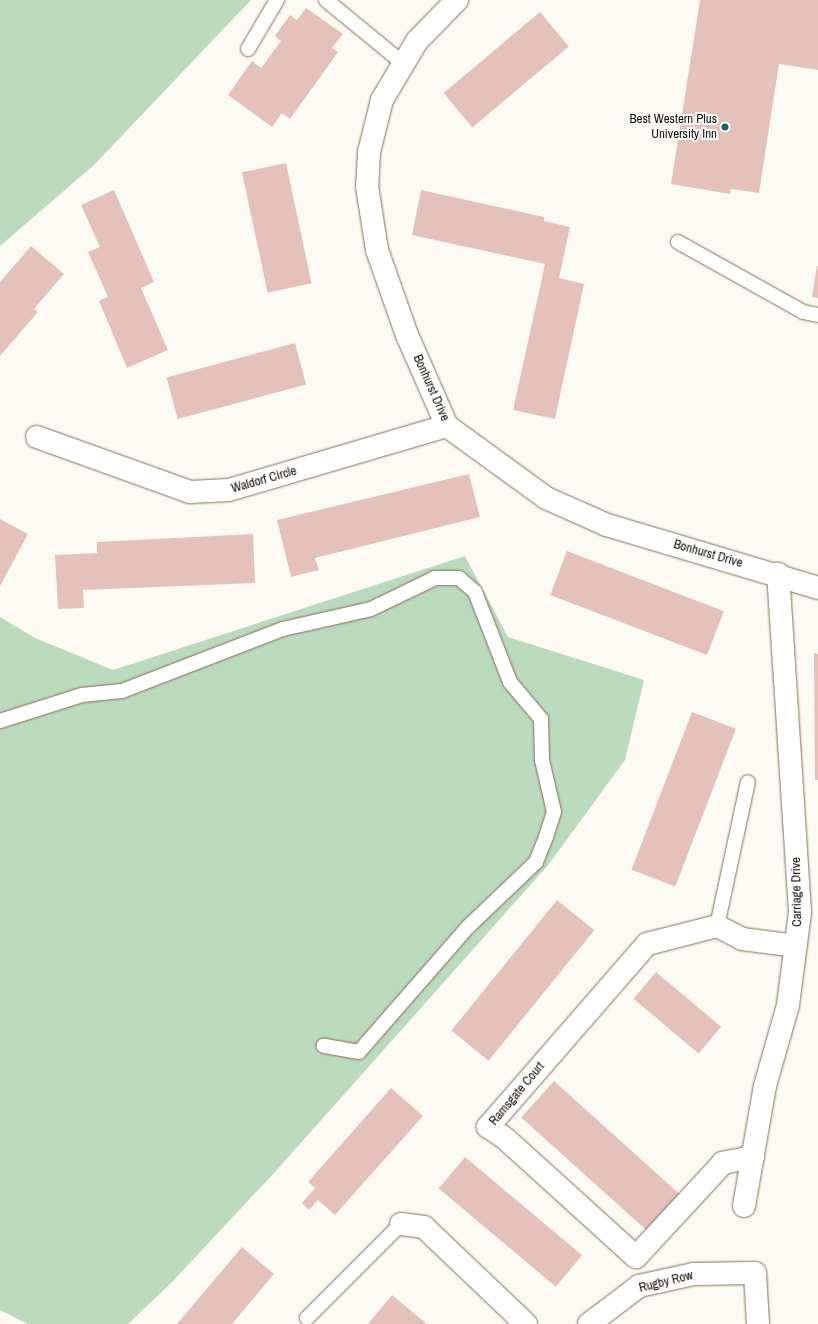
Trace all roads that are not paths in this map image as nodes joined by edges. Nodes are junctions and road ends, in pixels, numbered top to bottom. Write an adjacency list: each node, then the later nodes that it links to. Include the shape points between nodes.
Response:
1 (277, 0): 4 (lane)
2 (326, 0): 5 (lane)
3 (457, 0): 5 (street, Bonhurst Drive, via 417,41)
4 (248, 49)
5 (404, 64): 8 (street, Bonhurst Drive, via 382,100 376,118 367,186 369,218 377,250 407,335)
6 (678, 242): 7 (lane, via 803,312)
7 (818, 315)
8 (447, 426): 9 (street, Waldorf Circle, via 229,490 190,492); 10 (street, Bonhurst Drive, via 553,501 606,525)
9 (37, 437)
10 (778, 574): 11 (street, Bonhurst Drive); 15 (street, Carriage Drive, via 800,912)
11 (818, 588)
12 (0, 721): 16 (lane, via 82,695 122,691 284,629 371,609 435,578 459,578 475,592 510,682 541,719 542,760 554,812 546,837 536,862 467,928 359,1052)
13 (748, 782): 14 (lane)
14 (717, 926): 15 (street, via 742,939); 17 (street, Ramsgate Court, via 647,944 488,1127 506,1139 636,1257 723,1163)
15 (796, 946): 17 (street, Carriage Drive, via 788,1005 765,1086)
16 (324, 1046)
17 (753, 1156): 18 (street, Carriage Drive)
18 (744, 1206)
19 (402, 1224): 20 (lane); 21 (street, via 424,1227)
20 (306, 1318)
21 (526, 1324)
22 (589, 1324): 23 (street, Rugby Row, via 639,1286 694,1274 755,1272)
23 (758, 1324)

